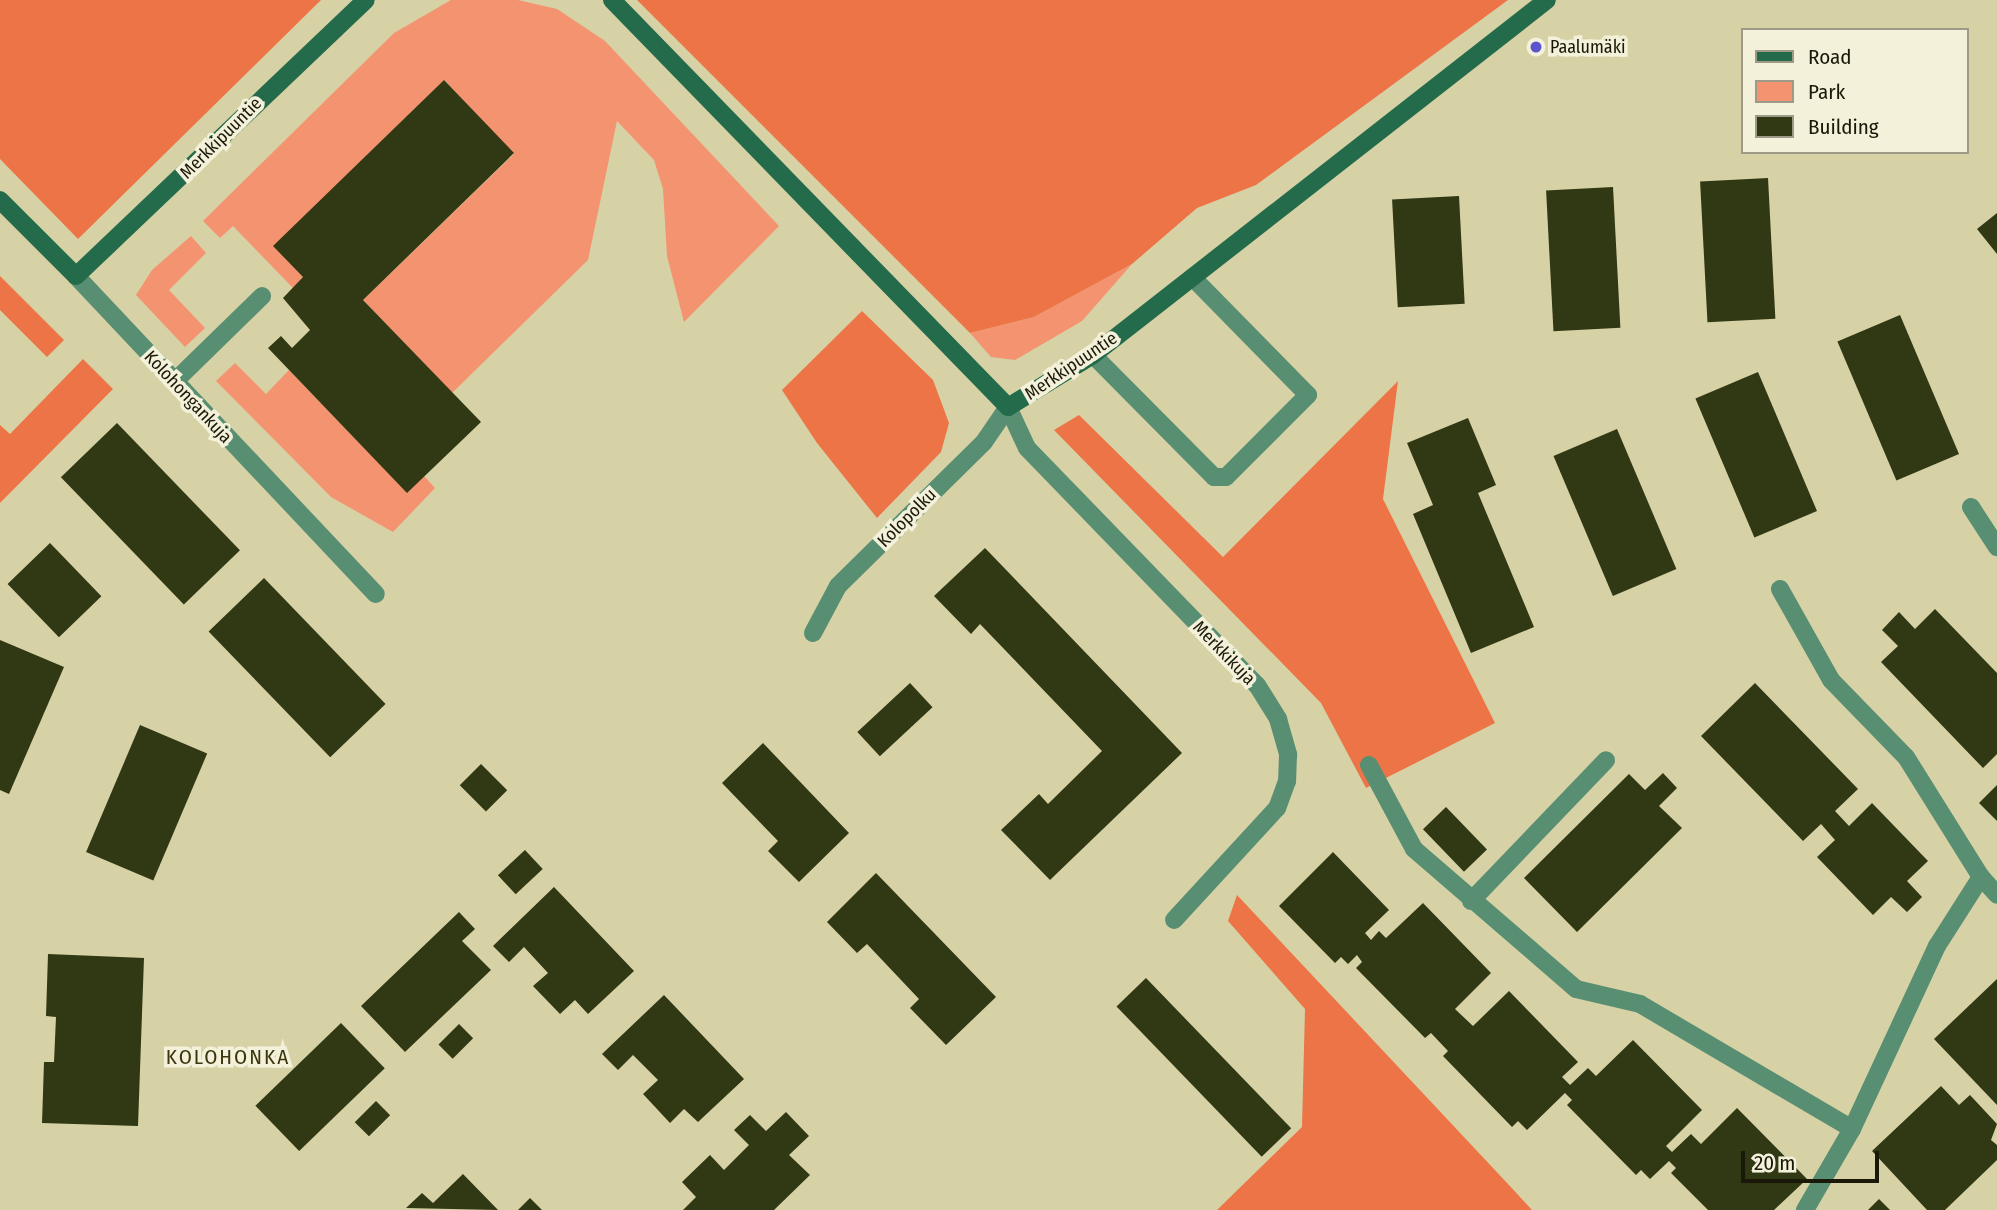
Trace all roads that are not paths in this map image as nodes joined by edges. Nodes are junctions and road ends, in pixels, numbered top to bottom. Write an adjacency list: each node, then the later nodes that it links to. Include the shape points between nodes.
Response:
1 (366, 0): 5 (street, Merkkipuuntie)
2 (612, 0): 10 (street, Merkkipuuntie)
3 (1548, 0): 6 (street, Merkkipuuntie)
4 (0, 200): 5 (street, Kolohongankuja)
5 (76, 276): 9 (street, Kolohongankuja)
6 (1192, 277): 8 (street, Merkkipuuntie); 8 (street, via 1308,395 1226,477 1214,477)
7 (262, 296): 9 (street)
8 (1093, 355): 10 (street, Merkkipuuntie)
9 (174, 382): 14 (street, Kolohongankuja)
10 (1007, 407): 15 (street, Kolopolku, via 984,442 838,586); 21 (street, Merkkikuja, via 1027,448 1257,685 1278,719 1288,755 1287,782 1277,808)
11 (1971, 507): 12 (street)
12 (1997, 547)
13 (1780, 589): 18 (street, via 1831,680 1906,757)
14 (376, 594)
15 (813, 633)
16 (1606, 760): 20 (street)
17 (1369, 765): 20 (street, via 1414,849)
18 (1981, 877): 19 (street); 22 (street, via 1937,946)
19 (1997, 895)
20 (1471, 901): 22 (street, via 1576,989 1640,1004)
21 (1174, 920)
22 (1852, 1129): 23 (street)
23 (1805, 1210)

